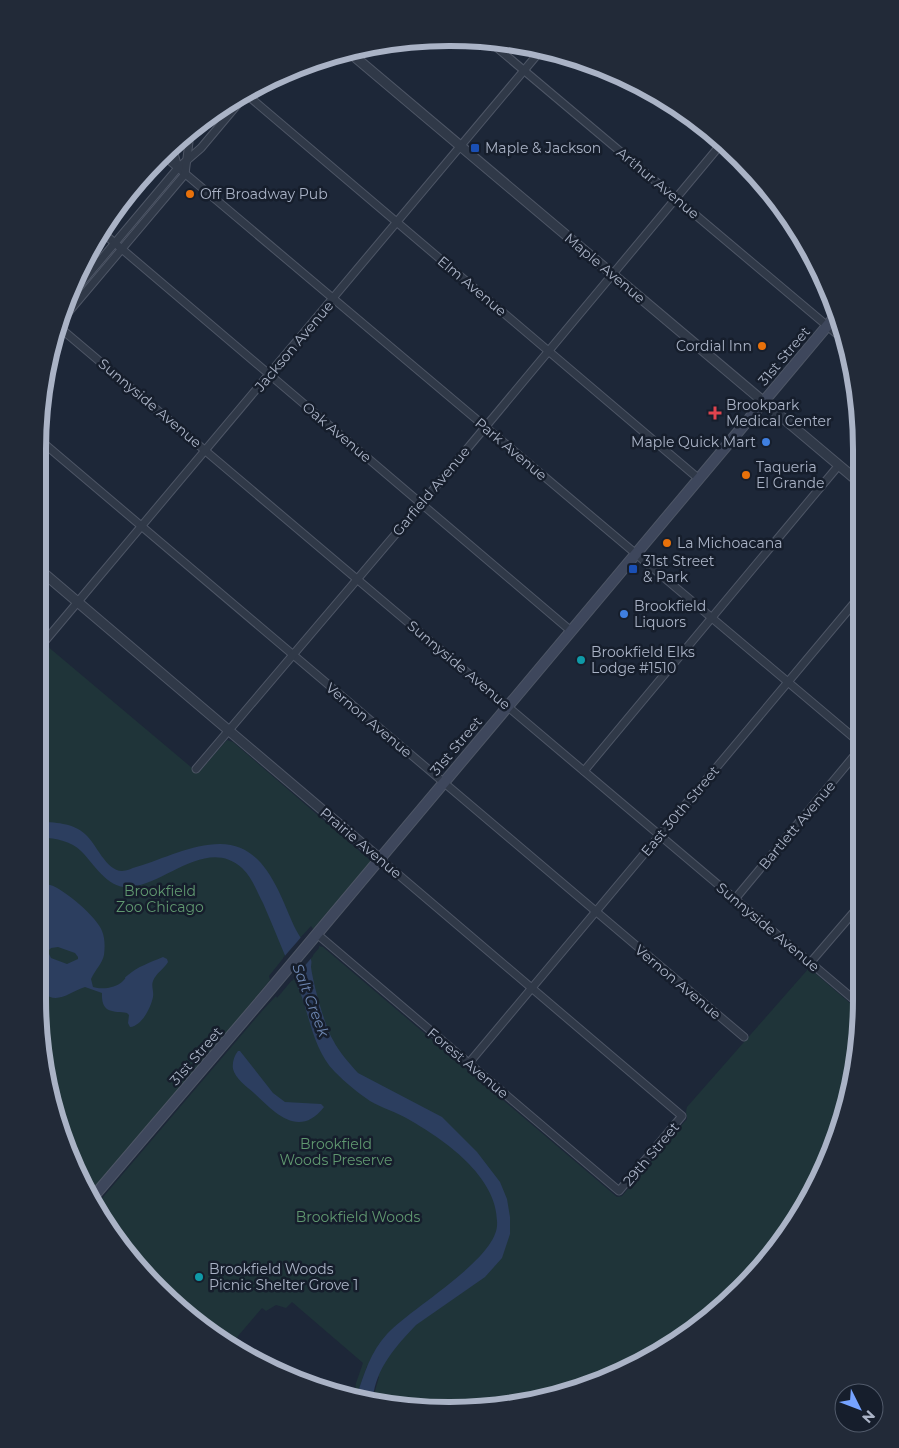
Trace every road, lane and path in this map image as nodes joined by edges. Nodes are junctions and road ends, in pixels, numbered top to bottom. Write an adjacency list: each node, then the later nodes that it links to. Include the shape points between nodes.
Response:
1 (500, 50): 4 (street, Arthur Avenue)
2 (536, 56): 4 (street, Jackson Avenue)
3 (356, 58): 8 (street, Maple Avenue)
4 (524, 70): 8 (street, Jackson Avenue); 15 (street, Arthur Avenue)
5 (253, 97): 16 (street, Elm Avenue)
6 (233, 109): 11 (street, via 201,148)
7 (188, 143): 11 (street)
8 (460, 146): 16 (street, Jackson Avenue); 20 (street, Maple Avenue)
9 (718, 148): 15 (street, Garfield Avenue)
10 (174, 155): 13 (street)
11 (187, 159): 13 (street); 14 (street)
12 (169, 160): 13 (street, Park Avenue)
13 (178, 168): 14 (street, Park Avenue); 18 (street)
14 (185, 174): 19 (street); 22 (street, Park Avenue)
15 (676, 199): 20 (street, Garfield Avenue); 25 (street, Arthur Avenue)
16 (397, 222): 22 (street, Jackson Avenue); 28 (street, Elm Avenue)
17 (107, 236): 18 (street, Oak Avenue)
18 (115, 243): 19 (street, Oak Avenue); 21 (street)
19 (122, 249): 23 (street); 29 (street, Oak Avenue)
20 (613, 274): 28 (street, Garfield Avenue); 30 (street, Maple Avenue)
21 (84, 280)
22 (334, 299): 29 (street, Jackson Avenue); 31 (street, Park Avenue)
23 (73, 307)
24 (831, 321): 25 (main road, 31st Street)
25 (827, 326): 27 (street, Arthur Avenue); 30 (main road, 31st Street)
26 (65, 331): 33 (street, Sunnyside Avenue)
27 (835, 333)
28 (549, 351): 31 (street, Garfield Avenue); 36 (street, Elm Avenue)
29 (269, 375): 33 (street, Jackson Avenue); 37 (street, Oak Avenue)
30 (763, 402): 34 (street, Maple Avenue); 36 (main road, 31st Street)
31 (485, 427): 37 (street, Garfield Avenue); 39 (street, Park Avenue)
32 (46, 445): 38 (street, Vernon Avenue)
33 (206, 451): 38 (street, Jackson Avenue); 41 (street, Sunnyside Avenue)
34 (839, 465): 35 (street, Maple Avenue); 44 (street)
35 (853, 477)
36 (699, 479): 39 (main road, 31st Street)
37 (422, 503): 41 (street, Garfield Avenue); 45 (street, Oak Avenue)
38 (142, 527): 42 (street, Jackson Avenue); 47 (street, Vernon Avenue)
39 (636, 554): 44 (street, Park Avenue); 45 (main road, 31st Street)
40 (46, 575): 42 (street, Prairie Avenue)
41 (357, 579): 47 (street, Garfield Avenue); 49 (street, Sunnyside Avenue)
42 (78, 603): 46 (street, Jackson Avenue); 50 (street, Prairie Avenue)
43 (853, 604): 48 (street, East 30th Street)
44 (713, 618): 48 (street, Park Avenue); 54 (street)
45 (571, 631): 49 (main road, 31st Street)
46 (46, 640)
47 (293, 655): 50 (street, Garfield Avenue); 55 (street, Vernon Avenue)
48 (788, 682): 51 (street, Park Avenue); 56 (street, East 30th Street)
49 (508, 707): 54 (street, Sunnyside Avenue); 55 (main road, 31st Street)
50 (230, 731): 53 (street, Garfield Avenue); 57 (street, Prairie Avenue)
51 (853, 737)
52 (853, 757): 58 (street, Bartlett Avenue)
53 (196, 769)
54 (584, 771): 56 (street, Sunnyside Avenue)
55 (444, 783): 57 (main road, 31st Street); 59 (street, Vernon Avenue)
56 (659, 836): 58 (street, Sunnyside Avenue); 59 (street, East 30th Street)
57 (380, 859): 61 (main road, 31st Street); 63 (street, Prairie Avenue)
58 (735, 899): 62 (street, Sunnyside Avenue)
59 (596, 912): 63 (street, East 30th Street); 65 (street, Vernon Avenue)
60 (853, 913): 62 (street)
61 (317, 934): 66 (street, Forest Avenue); 69 (main road, 31st Street)
62 (810, 963): 64 (street, Sunnyside Avenue)
63 (532, 987): 66 (street, East 30th Street); 67 (street, Prairie Avenue)
64 (853, 999)
65 (744, 1037)
66 (469, 1063): 68 (street, Forest Avenue)
67 (682, 1116): 68 (street, 29th Street)
68 (619, 1191)
69 (96, 1193)

